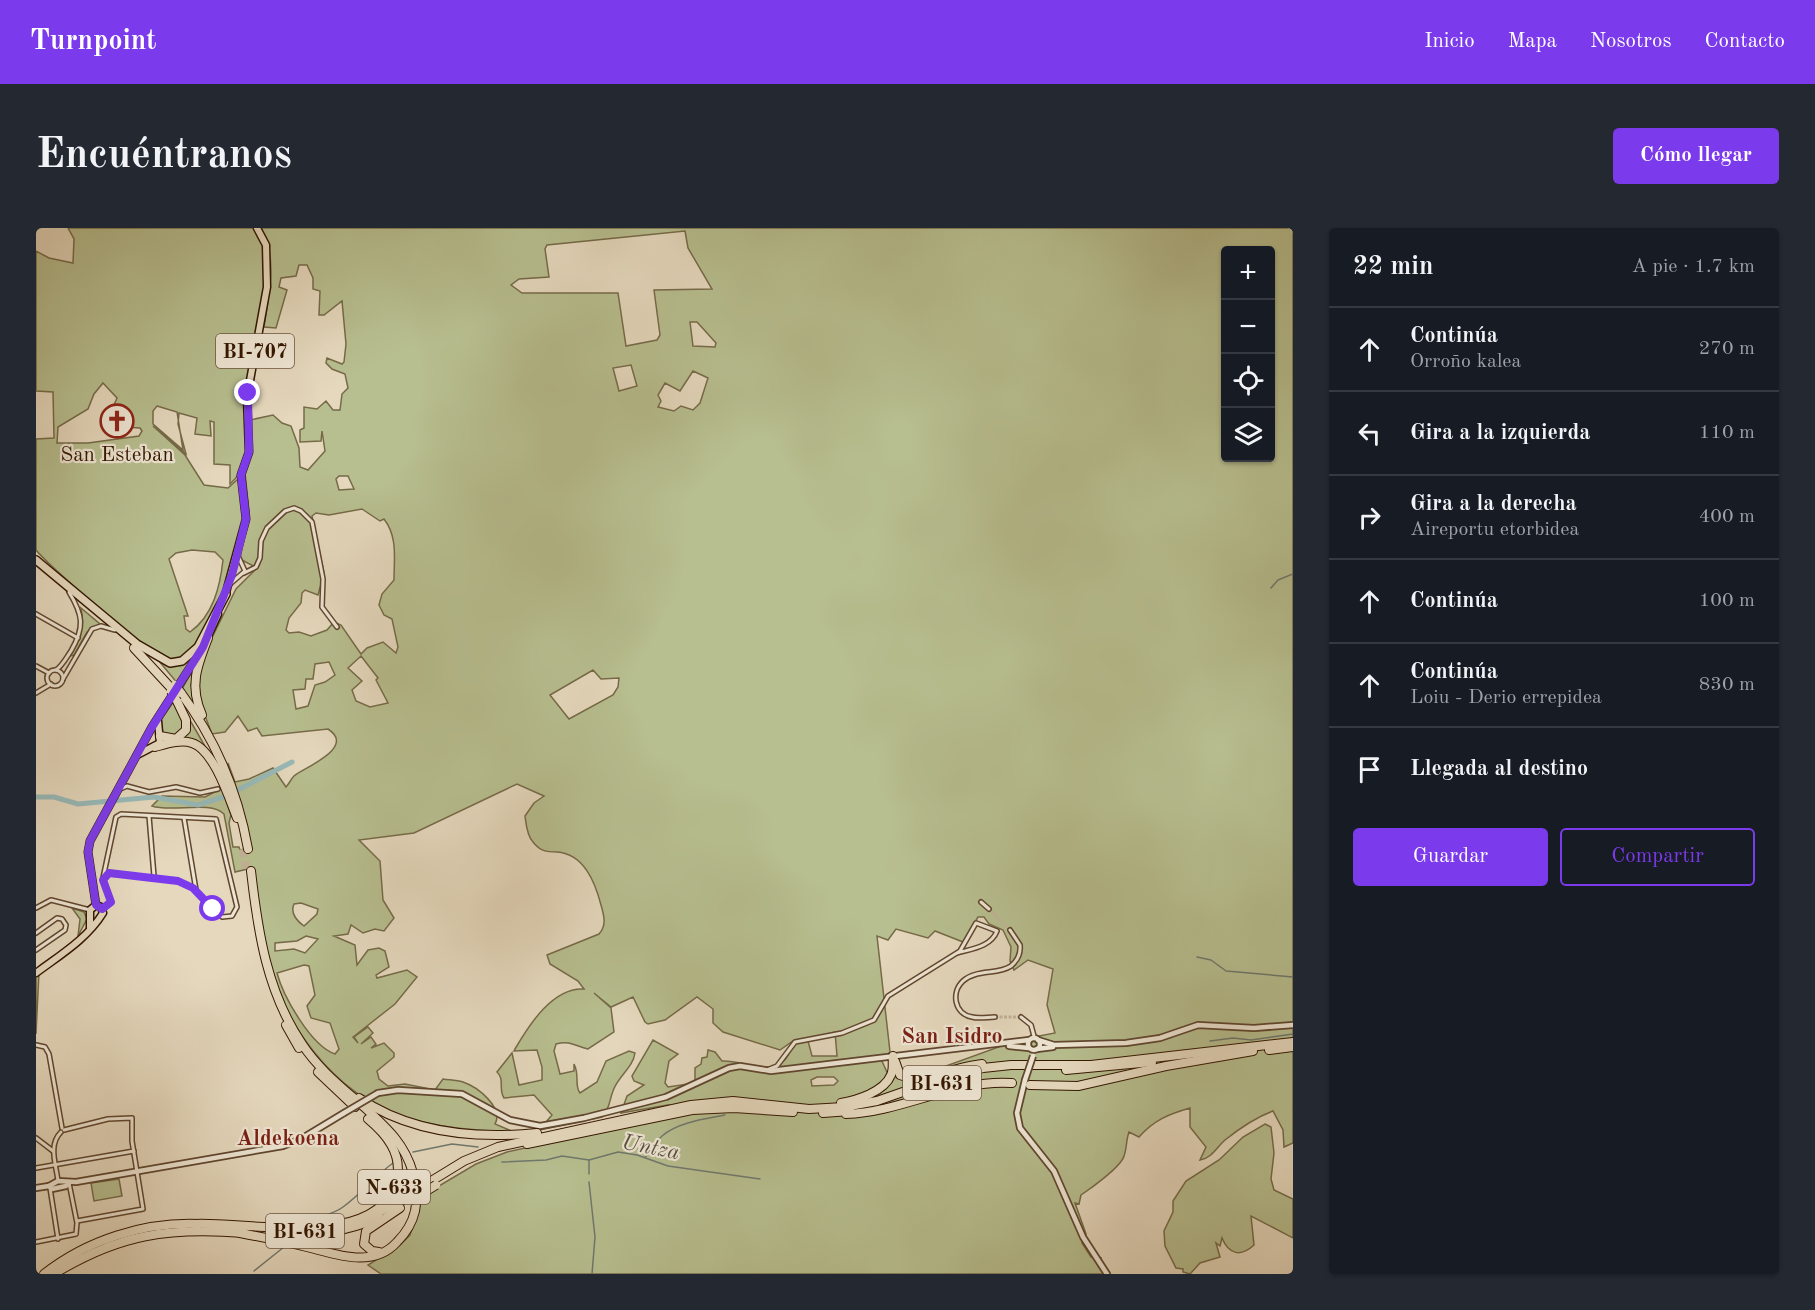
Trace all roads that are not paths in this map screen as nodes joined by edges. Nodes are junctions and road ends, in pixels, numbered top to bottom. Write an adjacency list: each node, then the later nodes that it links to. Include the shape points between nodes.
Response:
1 (257, 228): 3 (main road, BI-707, via 266,244 267,286 247,397 249,452 241,475 246,509)
2 (36, 554): 10 (highway)
3 (238, 555): 7 (street); 8 (main road, BI-707)
4 (36, 560): 10 (highway)
5 (257, 564): 7 (street); 9 (street); 15 (street, via 267,528 285,511 301,511 312,522 323,579 322,607)
6 (36, 566): 12 (highway)
7 (244, 567): 8 (street); 9 (street)
8 (234, 568): 9 (street); 11 (main road, BI-707)
9 (243, 573): 11 (street)
10 (58, 576): 19 (highway)
11 (229, 586): 13 (main road, BI-707)
12 (69, 592): 16 (highway); 17 (street, via 82,618)
13 (226, 594): 18 (main road, BI-707); 19 (highway, via 198,647 182,661 165,662)
14 (36, 614): 17 (street)
15 (337, 627)
16 (115, 630): 19 (highway); 23 (street, via 101,626 92,629)
17 (78, 638): 21 (street)
18 (208, 638): 28 (main road, BI-707); 34 (highway, via 196,670 194,691)
19 (136, 646): 25 (highway); 25 (highway)
20 (36, 666): 22 (street)
21 (56, 670): 22 (street); 23 (street)
22 (49, 673): 24 (street)
23 (63, 679): 24 (street, via 58,685)
24 (51, 684): 26 (street)
25 (173, 688): 27 (highway, bridge)
26 (36, 693)
27 (179, 697): 29 (highway, via 186,730 172,740); 34 (highway, via 200,719); 40 (highway, via 220,768)
28 (159, 718): 29 (main road, BI-707); 30 (main road, BI-707)
29 (159, 735): 30 (main road); 31 (main road, BI-707, via 160,743)
30 (147, 737): 31 (main road, via 148,744); 32 (main road, BI-707)
31 (154, 747): 32 (main road); 40 (highway, via 186,742 203,748)
32 (136, 756): 33 (main road, BI-707)
33 (129, 770): 35 (street, via 126,781); 37 (main road)
34 (226, 771): 40 (highway, via 245,849)
35 (130, 787): 36 (street, via 144,792 176,787 200,794); 37 (street, via 122,787)
36 (218, 789)
37 (112, 799): 46 (main road, via 88,848)
38 (149, 816): 39 (street); 41 (street); 42 (street, via 121,814 115,819)
39 (184, 818): 43 (street); 43 (street, via 212,817 217,821 236,911 232,916 222,917)
40 (237, 818)
41 (154, 876): 42 (street, via 109,873); 43 (street, via 178,881)
42 (104, 878): 46 (street, via 110,904)
43 (196, 892)
44 (981, 902): 47 (street)
45 (36, 908): 46 (street, via 51,900)
46 (95, 909): 49 (main road); 49 (main road, via 101,917)
47 (989, 909)
48 (1011, 930): 55 (street, via 1020,945 1014,963 967,977 955,995 957,1005 966,1015)
49 (88, 931): 53 (main road, via 78,943)
50 (36, 933): 51 (street, via 57,918 66,924 65,930)
51 (36, 950)
52 (957, 953): 52 (street, via 985,945 997,931 976,923); 72 (street, via 888,996 874,1020 842,1033 795,1042 777,1066)
53 (36, 973)
54 (282, 1017): 58 (highway, N-633, via 257,948 249,871 266,965); 76 (highway, N-633, via 318,1069); 97 (highway, N-633, via 316,1070 389,1140 398,1164 394,1187 376,1209 328,1226 298,1229 217,1222)
55 (995, 1017)
56 (1021, 1017): 59 (street, via 1031,1025)
57 (1293, 1025): 63 (street, via 1198,1025 1149,1040)
58 (299, 1038): 76 (highway, N-633, via 325,1072); 79 (highway, via 346,1089 401,1120 474,1135)
59 (1036, 1038): 60 (street); 63 (street, via 1048,1044); 66 (street)
60 (1029, 1040): 62 (street); 66 (street)
61 (1293, 1042): 71 (highway, BI-631, via 1091,1065)
62 (986, 1044): 66 (street); 68 (street)
63 (1085, 1044): 66 (street)
64 (36, 1045): 80 (street, via 45,1047 49,1054)
65 (1293, 1047): 67 (highway, BI-631)
66 (1034, 1049): 73 (street, bridge)
67 (1253, 1052): 73 (highway, via 1166,1066 1085,1085 1063,1087); 78 (highway, BI-631, via 1085,1070 984,1072)
68 (903, 1054): 70 (highway)
69 (882, 1057): 70 (highway); 72 (street)
70 (894, 1061): 71 (highway, via 900,1075 916,1078 964,1065); 77 (highway, via 885,1083 857,1099 824,1105)
71 (1011, 1065): 77 (highway, BI-631, via 965,1072 877,1101 844,1107)
72 (765, 1071): 88 (street, bridge, via 729,1068 666,1097 540,1126 510,1120 462,1094 398,1089 378,1093 288,1144)
73 (1027, 1082): 74 (street); 75 (street)
74 (1012, 1083): 75 (street); 78 (highway, via 970,1086 886,1109)
75 (1022, 1093): 104 (street, via 1017,1113 1020,1128 1054,1171 1083,1237)
76 (354, 1100): 101 (highway, N-633, via 395,1137 413,1173 414,1213 408,1229)
77 (772, 1105): 79 (highway, BI-631, via 710,1102)
78 (842, 1113): 91 (highway, BI-631, via 692,1110 500,1151)
79 (574, 1129): 91 (highway, BI-631, via 498,1147 464,1161)
80 (62, 1130): 82 (street); 84 (street, via 108,1119 132,1118)
81 (36, 1138): 83 (street)
82 (53, 1143): 83 (street); 85 (street)
83 (47, 1144): 85 (street)
84 (134, 1151): 86 (street); 88 (street)
85 (53, 1152): 86 (street)
86 (56, 1164): 87 (street); 89 (street)
87 (36, 1168)
88 (138, 1171): 90 (street); 96 (street, via 142,1210)
89 (58, 1181): 90 (street); 92 (street)
90 (69, 1183): 92 (street); 96 (street)
91 (434, 1183): 94 (highway, BI-631)
92 (49, 1187): 93 (street); 99 (street)
93 (36, 1188)
94 (409, 1199): 95 (highway, BI-631); 97 (highway, BI-631, via 358,1221 314,1231)
95 (400, 1208): 98 (highway, BI-631, via 359,1226 330,1233 299,1237); 101 (highway, via 369,1227 363,1236 364,1244 372,1251 381,1252)
96 (77, 1221): 99 (street, via 74,1236)
97 (195, 1224): 102 (highway, N-633, via 121,1234 76,1252)
98 (240, 1233): 101 (highway, via 356,1258 377,1255); 103 (highway, via 195,1230 145,1234 102,1247)
99 (58, 1239): 100 (street)
100 (36, 1242)
101 (396, 1243)
102 (44, 1274)
103 (54, 1274)
104 (1107, 1274)

